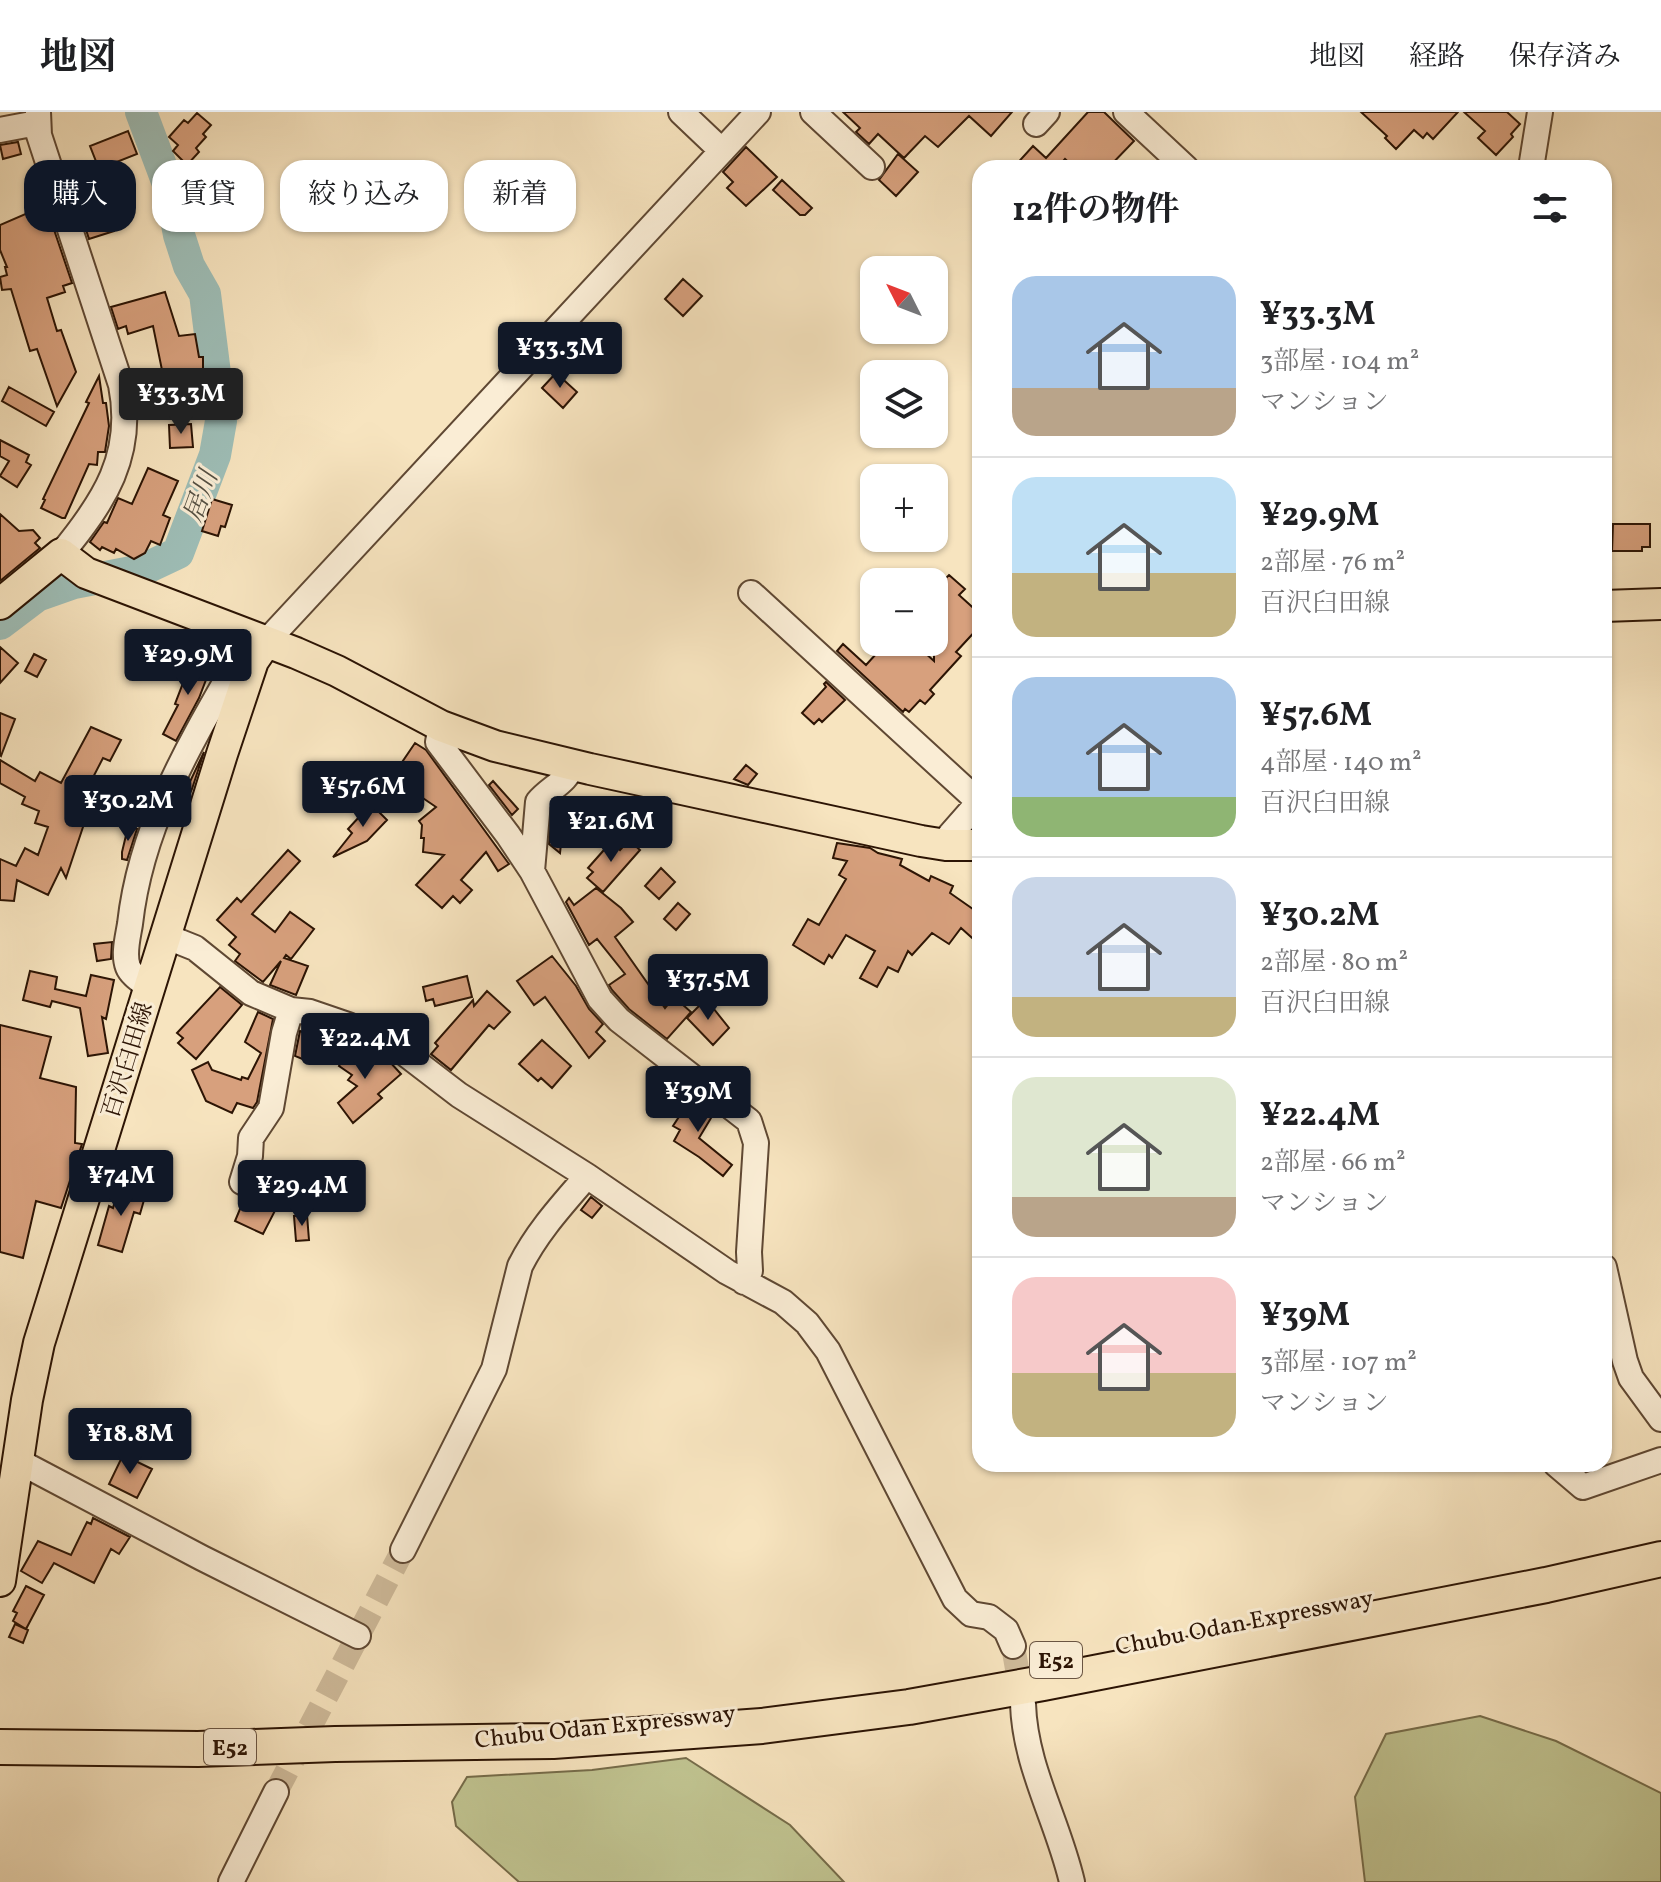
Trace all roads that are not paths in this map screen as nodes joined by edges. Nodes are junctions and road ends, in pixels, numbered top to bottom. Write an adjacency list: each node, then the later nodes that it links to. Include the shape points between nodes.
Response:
1 (681, 112): 8 (street)
2 (758, 112): 8 (street)
3 (813, 112): 11 (street)
4 (1126, 112): 9 (street)
5 (1540, 112): 10 (street)
6 (38, 117): 7 (street); 12 (street, via 126,410 123,448 109,485)
7 (0, 130)
8 (722, 151): 17 (street)
9 (1177, 160)
10 (1532, 160)
11 (872, 167)
12 (61, 554): 14 (main road); 17 (main road, via 96,578)
13 (751, 593): 20 (street)
14 (0, 604)
15 (1661, 604): 16 (main road)
16 (1612, 606)
17 (260, 649): 18 (main road, via 337,671); 25 (main road, 百沢臼田線); 26 (street, via 240,657 151,826 126,956 128,970)
18 (441, 726): 19 (main road); 24 (street, via 438,742)
19 (572, 765): 22 (main road); 24 (street, via 563,781 538,802)
20 (972, 796)
21 (972, 810): 22 (street)
22 (946, 845): 23 (main road)
23 (972, 845)
24 (532, 871): 30 (street, via 600,999 749,1121 756,1143 750,1271)
25 (165, 936): 26 (main road, 百沢臼田線); 27 (street, via 195,948 251,993)
26 (150, 988): 34 (main road, 百沢臼田線, via 39,1343)
27 (291, 1010): 28 (street, via 348,1025 399,1049 451,1090); 29 (street, via 271,1108 251,1138)
28 (587, 1176): 30 (street); 38 (street, via 547,1222 520,1266 494,1369)
29 (242, 1182)
30 (744, 1282): 42 (street, via 783,1302 828,1351 955,1599 971,1614 989,1617 1006,1630)
31 (1612, 1300): 32 (street, via 1631,1378)
32 (1661, 1419)
33 (1661, 1460): 35 (street, via 1583,1487)
34 (18, 1461): 36 (main road, 百沢臼田線); 41 (street)
35 (1565, 1472)
36 (7, 1491): 40 (main road, 百沢臼田線)
37 (1661, 1537): 44 (highway, Chubu Odan Expressway / E52, via 908,1688)
38 (403, 1550)
39 (1661, 1559): 44 (highway, Chubu Odan Expressway / E52, via 909,1707 762,1726)
40 (0, 1581)
41 (358, 1636)
42 (1013, 1646)
43 (1023, 1704): 48 (street, via 1030,1760 1065,1848)
44 (445, 1743): 45 (highway, Chubu Odan Expressway / E52)
45 (8, 1747)
46 (276, 1792): 47 (street)
47 (231, 1882)
48 (1072, 1882)

